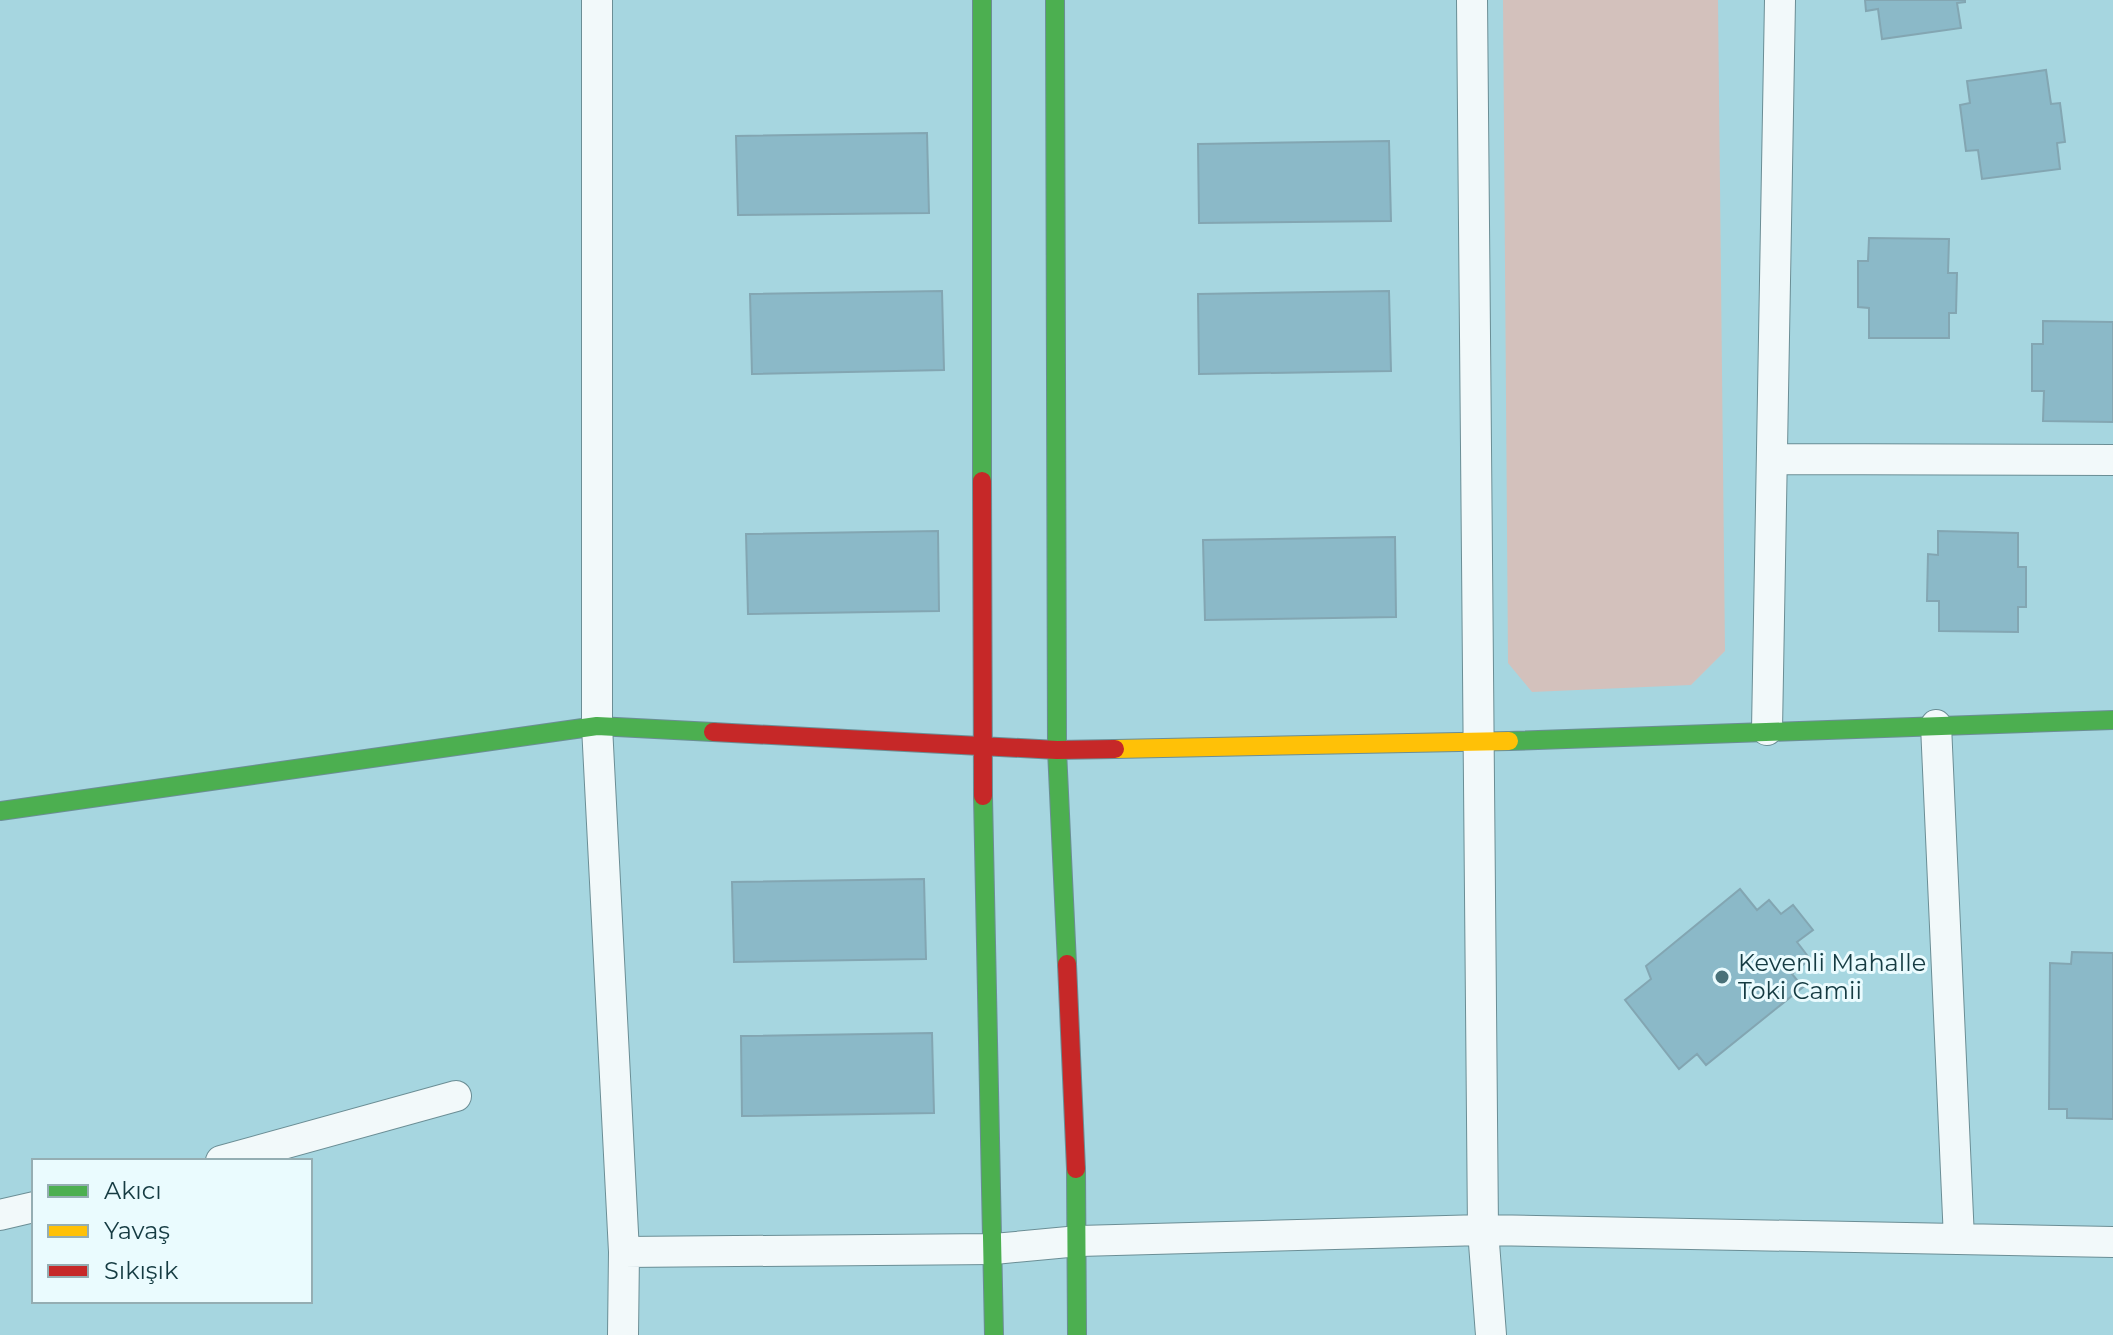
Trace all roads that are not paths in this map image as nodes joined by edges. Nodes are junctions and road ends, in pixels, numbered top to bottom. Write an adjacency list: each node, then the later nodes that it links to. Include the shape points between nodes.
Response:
1 (597, 0): 10 (street)
2 (982, 0): 13 (street)
3 (1055, 0): 14 (street)
4 (1472, 0): 12 (street)
5 (1780, 0): 6 (street)
6 (1772, 459): 7 (street); 11 (street)
7 (2113, 460)
8 (2113, 720): 9 (street)
9 (1936, 725): 11 (street); 21 (street)
10 (597, 726): 13 (street); 15 (street); 25 (street)
11 (1767, 730): 12 (street)
12 (1476, 742): 14 (street); 20 (street)
13 (982, 743): 14 (street); 24 (street)
14 (1057, 750): 22 (street)
15 (0, 811)
16 (456, 1096): 17 (street)
17 (228, 1159)
18 (32, 1207): 19 (street)
19 (0, 1215)
20 (1483, 1230): 21 (street); 22 (street); 29 (street)
21 (1959, 1239): 23 (street)
22 (1079, 1241): 24 (street); 28 (street)
23 (2113, 1242)
24 (994, 1249): 25 (street); 27 (street)
25 (624, 1252): 26 (street)
26 (623, 1335)
27 (994, 1335)
28 (1077, 1335)
29 (1491, 1335)

